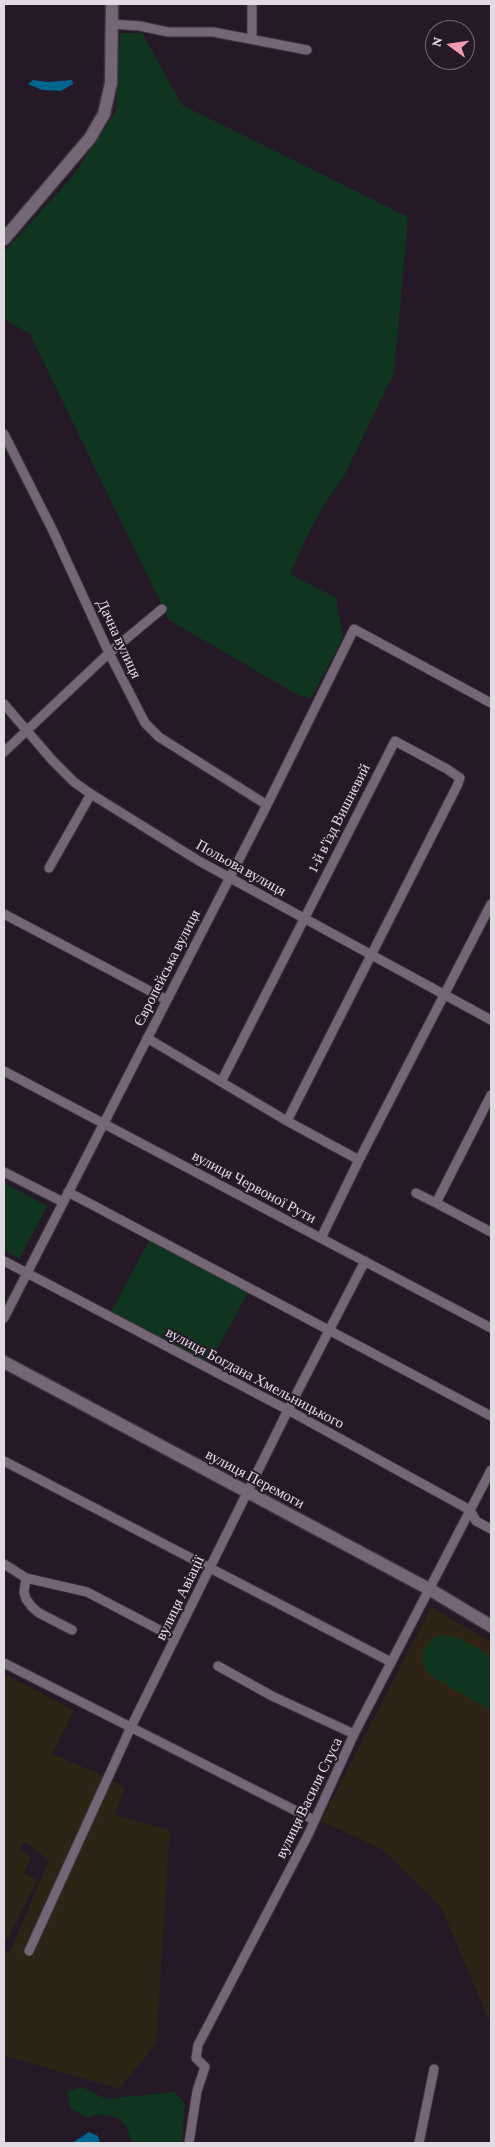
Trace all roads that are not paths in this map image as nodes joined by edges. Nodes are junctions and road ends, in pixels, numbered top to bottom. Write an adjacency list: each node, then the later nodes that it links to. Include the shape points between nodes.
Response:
1 (112, 4): 3 (street)
2 (252, 4): 4 (street)
3 (112, 24): 4 (street, via 168,32 213,32); 6 (street, via 111,83 104,114 90,138)
4 (252, 39): 5 (street)
5 (307, 50)
6 (4, 239)
7 (4, 434): 9 (street, Дачна вулиця)
8 (162, 609): 9 (street)
9 (109, 653): 12 (street); 15 (street, Дачна вулиця, via 151,730)
10 (491, 703): 15 (street, Європейська вулиця, via 354,629)
11 (4, 704): 12 (street, Польова вулиця)
12 (26, 730): 13 (street); 14 (street, Польова вулиця, via 74,782)
13 (4, 752)
14 (91, 794): 16 (street); 17 (street, Польова вулиця)
15 (267, 805): 17 (street, Європейська вулиця)
16 (49, 868)
17 (229, 878): 20 (street, Польова вулиця); 23 (street, Європейська вулиця)
18 (491, 904): 22 (street)
19 (4, 914): 23 (street)
20 (304, 918): 21 (street, Польова вулиця); 21 (street, 1-й в'їзд Вишневий, via 395,741 460,778); 27 (street, 1-й в'їзд Вишневий)
21 (371, 955): 22 (street, Польова вулиця); 29 (street)
22 (444, 995): 24 (street, Польова вулиця); 31 (street)
23 (167, 1000): 25 (street, Європейська вулиця)
24 (491, 1020)
25 (147, 1038): 27 (street); 30 (street, Європейська вулиця)
26 (4, 1071): 30 (street, вулиця Червоної Рути)
27 (221, 1082): 29 (street)
28 (491, 1095): 36 (street)
29 (287, 1121): 31 (street)
30 (102, 1124): 33 (street, Європейська вулиця); 38 (street, вулиця Червоної Рути)
31 (359, 1160): 38 (street)
32 (4, 1172): 35 (street)
33 (68, 1192): 35 (street, Європейська вулиця); 44 (street)
34 (416, 1193): 36 (street)
35 (63, 1202): 41 (street, Європейська вулиця)
36 (436, 1203): 37 (street)
37 (491, 1232)
38 (321, 1238): 40 (street, вулиця Червоної Рути)
39 (4, 1261): 41 (street, вулиця Богдана Хмельницького)
40 (366, 1261): 43 (street, вулиця Червоної Рути); 44 (street, вулиця Авіації)
41 (26, 1273): 42 (street, Європейська вулиця); 46 (street, вулиця Богдана Хмельницького)
42 (4, 1318)
43 (491, 1328)
44 (329, 1330): 46 (street, вулиця Авіації); 47 (street)
45 (4, 1362): 50 (street, вулиця Перемоги)
46 (288, 1410): 50 (street, вулиця Авіації); 51 (street, вулиця Богдана Хмельницького)
47 (491, 1416)
48 (4, 1461): 54 (street)
49 (491, 1470): 51 (street, вулиця Василя Стуса)
50 (247, 1493): 54 (street, вулиця Авіації); 56 (street, вулиця Перемоги)
51 (470, 1510): 52 (street, вулиця Богдана Хмельницького, via 476,1521); 56 (street, вулиця Василя Стуса)
52 (491, 1529)
53 (4, 1564): 55 (street)
54 (209, 1568): 59 (street, вулиця Авіації); 60 (street)
55 (26, 1578): 58 (street, via 24,1592 32,1607); 59 (street, via 87,1592)
56 (429, 1589): 57 (street, вулиця Перемоги); 60 (street, вулиця Василя Стуса)
57 (491, 1626)
58 (72, 1630)
59 (174, 1638): 63 (street, вулиця Авіації)
60 (391, 1662): 64 (street, вулиця Василя Стуса)
61 (4, 1663): 63 (street)
62 (218, 1666): 64 (street, via 272,1696)
63 (131, 1727): 65 (street); 66 (street, вулиця Авіації)
64 (354, 1734): 65 (street, вулиця Василя Стуса)
65 (314, 1820): 68 (street, вулиця Василя Стуса, via 198,2045 196,2058 205,2068 197,2092)
66 (29, 1951)
67 (434, 2069): 69 (street)
68 (189, 2143)
69 (419, 2143)

